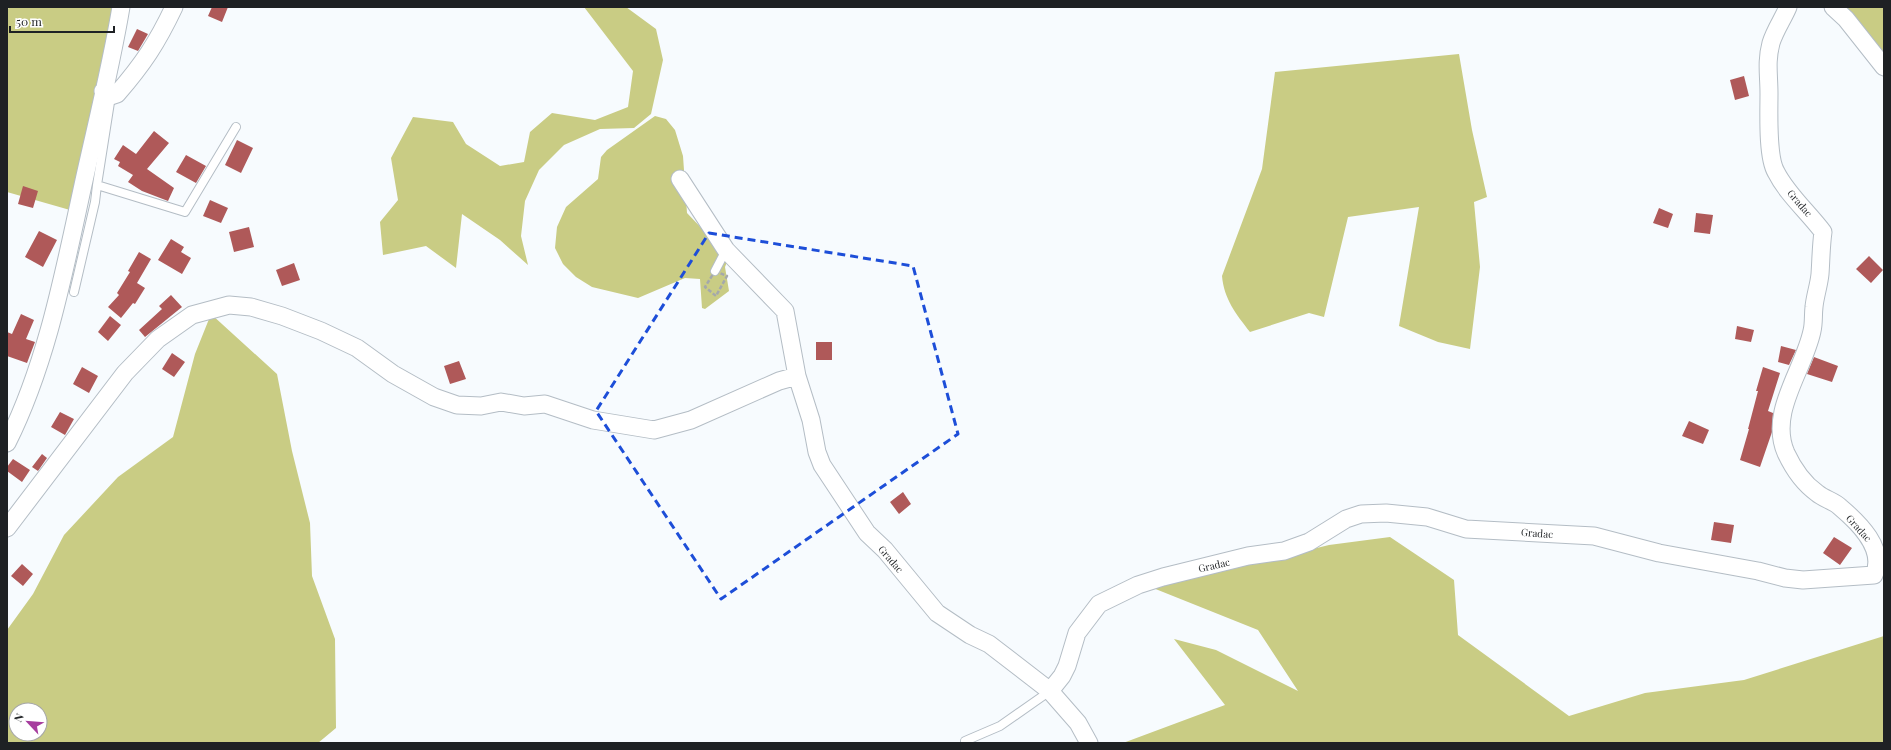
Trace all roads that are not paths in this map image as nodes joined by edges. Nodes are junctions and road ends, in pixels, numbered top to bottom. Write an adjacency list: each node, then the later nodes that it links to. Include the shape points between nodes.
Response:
1 (121, 7): 6 (street)
2 (174, 7): 6 (street, via 159,40 142,66 117,94)
3 (1788, 7): 16 (street, Gradac, via 1775,31 1768,57 1771,157 1775,172 1823,232 1812,331 1780,426 1785,451 1795,471 1817,493 1840,506 1873,542 1878,556 1878,567 1874,575 1802,580 1785,578 1659,553 1594,536 1466,529 1427,517 1386,513 1362,514 1346,519 1309,542 1284,551 1248,556 1163,577 1138,585 1099,604 1076,633 1067,666)
4 (1833, 7): 5 (street, via 1846,19)
5 (1884, 67)
6 (107, 93): 9 (lane); 14 (street, via 62,281 34,381)
7 (236, 127): 9 (lane, via 185,212)
8 (680, 179): 10 (street, Gradac)
9 (97, 185): 12 (lane)
10 (726, 250): 11 (lane); 13 (street, Gradac, via 785,311)
11 (715, 271)
12 (74, 292)
13 (797, 376): 15 (street, via 772,384 692,420 654,430 593,420 545,404 524,406 501,402 481,406 457,405 434,397 393,374 356,348 322,331 251,307 229,305 192,315 173,327 125,373); 16 (street, Gradac, via 822,465 867,534 885,550 937,613 989,644)
14 (7, 443)
15 (7, 528)
16 (1050, 691): 17 (lane, via 1000,726); 18 (street, via 1078,723)
17 (965, 741)
18 (1089, 743)

